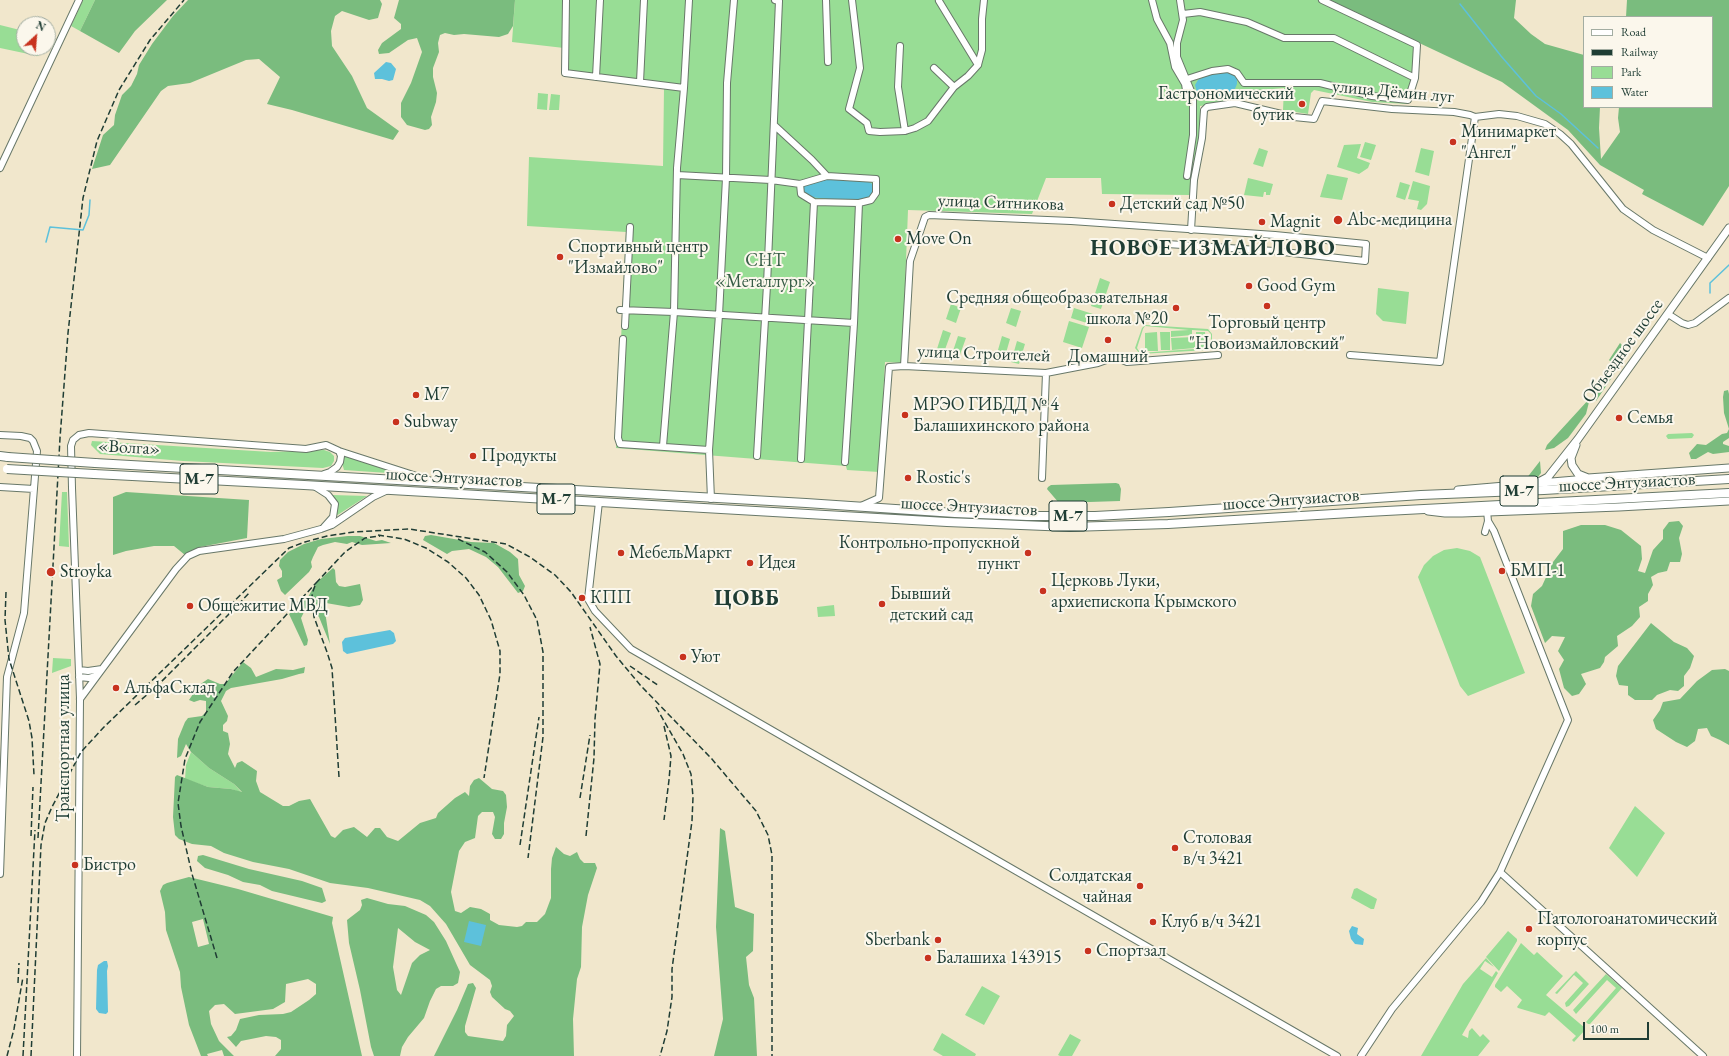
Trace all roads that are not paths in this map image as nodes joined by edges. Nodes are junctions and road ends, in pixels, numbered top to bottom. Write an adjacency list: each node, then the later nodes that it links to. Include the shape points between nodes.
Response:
1 (79, 0): 30 (street)
2 (566, 0): 20 (street, via 565,73)
3 (600, 0): 20 (street)
4 (644, 0): 23 (street)
5 (689, 0): 25 (street)
6 (734, 0): 34 (street, via 727,83)
7 (775, 0): 28 (street, via 779,1)
8 (826, 0): 17 (street)
9 (852, 0): 29 (street, via 860,68 849,109 867,123 869,131)
10 (984, 0): 18 (street, via 982,50)
11 (1152, 0): 26 (street, via 1157,19 1170,43 1175,67 1185,84)
12 (1180, 0): 15 (street)
13 (1322, 0): 21 (street, via 1417,45)
14 (939, 1): 18 (street)
15 (1183, 14): 21 (street, via 1200,12 1246,22 1284,38 1334,38); 22 (street, via 1177,57 1181,71)
16 (900, 46): 29 (street, via 898,87)
17 (828, 62)
18 (978, 65): 24 (street)
19 (934, 68): 24 (street)
20 (596, 77): 23 (street)
21 (1415, 78): 22 (street, via 1408,100 1372,96 1320,83 1244,83 1237,73 1228,69)
22 (1187, 79): 33 (street, via 1193,96)
23 (640, 82): 25 (street)
24 (954, 87): 29 (street, via 928,121)
25 (684, 88): 31 (street)
26 (1187, 96)
27 (1475, 117): 41 (street, улица Дёмин луг, via 1454,112 1392,109 1322,101 1314,119 1235,103 1207,107 1204,110 1194,180); 43 (street, via 1499,114 1545,124 1571,144 1623,209 1653,230); 55 (street, via 1440,362)
28 (774, 125): 32 (street); 35 (street)
29 (905, 132)
30 (0, 168)
31 (677, 175): 34 (street); 46 (street)
32 (827, 176): 36 (street); 38 (street, via 876,179 876,193 871,200)
33 (1187, 176)
34 (726, 178): 35 (street); 48 (street)
35 (771, 180): 36 (street); 49 (street)
36 (800, 184): 37 (street, via 801,194)
37 (814, 202): 38 (street); 50 (street)
38 (859, 203): 51 (street)
39 (630, 227): 45 (street)
40 (1729, 228): 43 (main road, Объездное шоссе)
41 (1191, 230): 42 (street, via 1366,244 1365,261 1274,251); 56 (street, улица Ситникова, via 1034,218 926,216 910,261)
42 (1152, 243)
43 (1708, 258): 47 (main road, Объездное шоссе)
44 (1729, 298): 47 (street, via 1695,323 1688,325)
45 (623, 310): 46 (street); 52 (street)
46 (674, 312): 48 (street); 60 (street)
47 (1668, 314): 59 (main road, Объездное шоссе)
48 (719, 315): 49 (street); 61 (street)
49 (764, 318): 50 (street); 63 (street)
50 (809, 320): 51 (street); 65 (street)
51 (854, 323): 66 (street)
52 (625, 326)
53 (623, 339): 60 (street, via 619,372 620,444)
54 (1218, 355): 57 (street, улица Строителей, via 1127,362 1115,357 1098,363)
55 (1350, 355)
56 (904, 366): 57 (street, улица Строителей); 86 (street, улица Строителей, via 889,367 879,498)
57 (1046, 373): 71 (street)
58 (0, 435): 79 (street, via 21,436 33,441 37,451)
59 (1578, 439): 72 (main road, via 1572,455 1572,465 1581,476); 77 (main road, Объездное шоссе, via 1548,477)
60 (663, 446): 61 (street)
61 (709, 450): 83 (street)
62 (339, 451): 70 (street, via 341,456 337,467); 74 (street); 93 (street, Транспортная улица, via 326,445 306,449 89,433 79,435 73,440 72,488)
63 (757, 456)
64 (4, 457): 69 (highway, «Волга» / М-7, bridge)
65 (801, 459)
66 (845, 462)
67 (1729, 468): 72 (main road)
68 (4, 469): 75 (highway, «Волга» / М-7, bridge)
69 (304, 474): 70 (highway, шоссе Энтузиастов / М-7)
70 (321, 475): 74 (highway, шоссе Энтузиастов / М-7)
71 (1042, 478)
72 (1591, 478): 77 (main road)
73 (1729, 479): 82 (highway, шоссе Энтузиастов / М-7)
74 (436, 482): 83 (highway, шоссе Энтузиастов / М-7)
75 (304, 485): 76 (highway, шоссе Энтузиастов / М-7)
76 (313, 485): 80 (highway, шоссе Энтузиастов / М-7); 90 (street, via 328,495 335,504 332,517)
77 (1533, 485): 82 (main road)
78 (0, 486): 79 (street)
79 (34, 489): 96 (street, via 24,613 7,677)
80 (389, 490): 85 (highway, шоссе Энтузиастов / М-7); 90 (street, via 373,497 332,525)
81 (1729, 493): 87 (highway, шоссе Энтузиастов / М-7)
82 (1421, 495): 86 (highway, шоссе Энтузиастов / М-7, via 1095,516 1027,516)
83 (710, 499): 86 (highway, шоссе Энтузиастов / М-7)
84 (1729, 501): 88 (main road)
85 (599, 502): 87 (highway, шоссе Энтузиастов / М-7, via 1070,527); 100 (street, via 588,599 595,611 630,649)
86 (860, 507)
87 (1423, 509): 88 (main road, via 1445,513)
88 (1487, 512): 89 (street)
89 (1488, 521): 91 (street); 97 (street, via 1568,720)
90 (321, 529): 92 (street, via 284,539 199,551 188,556)
91 (1485, 532)
92 (102, 669): 93 (street); 94 (street)
93 (79, 673): 94 (street); 95 (street, Транспортная улица)
94 (96, 676): 95 (street)
95 (80, 699): 99 (street, Транспортная улица)
96 (2, 798): 98 (street)
97 (1500, 872): 101 (street, via 1481,902 1392,1009); 102 (street)
98 (0, 874)
99 (77, 1056)
100 (1337, 1056)
101 (1361, 1056)
102 (1703, 1056)

